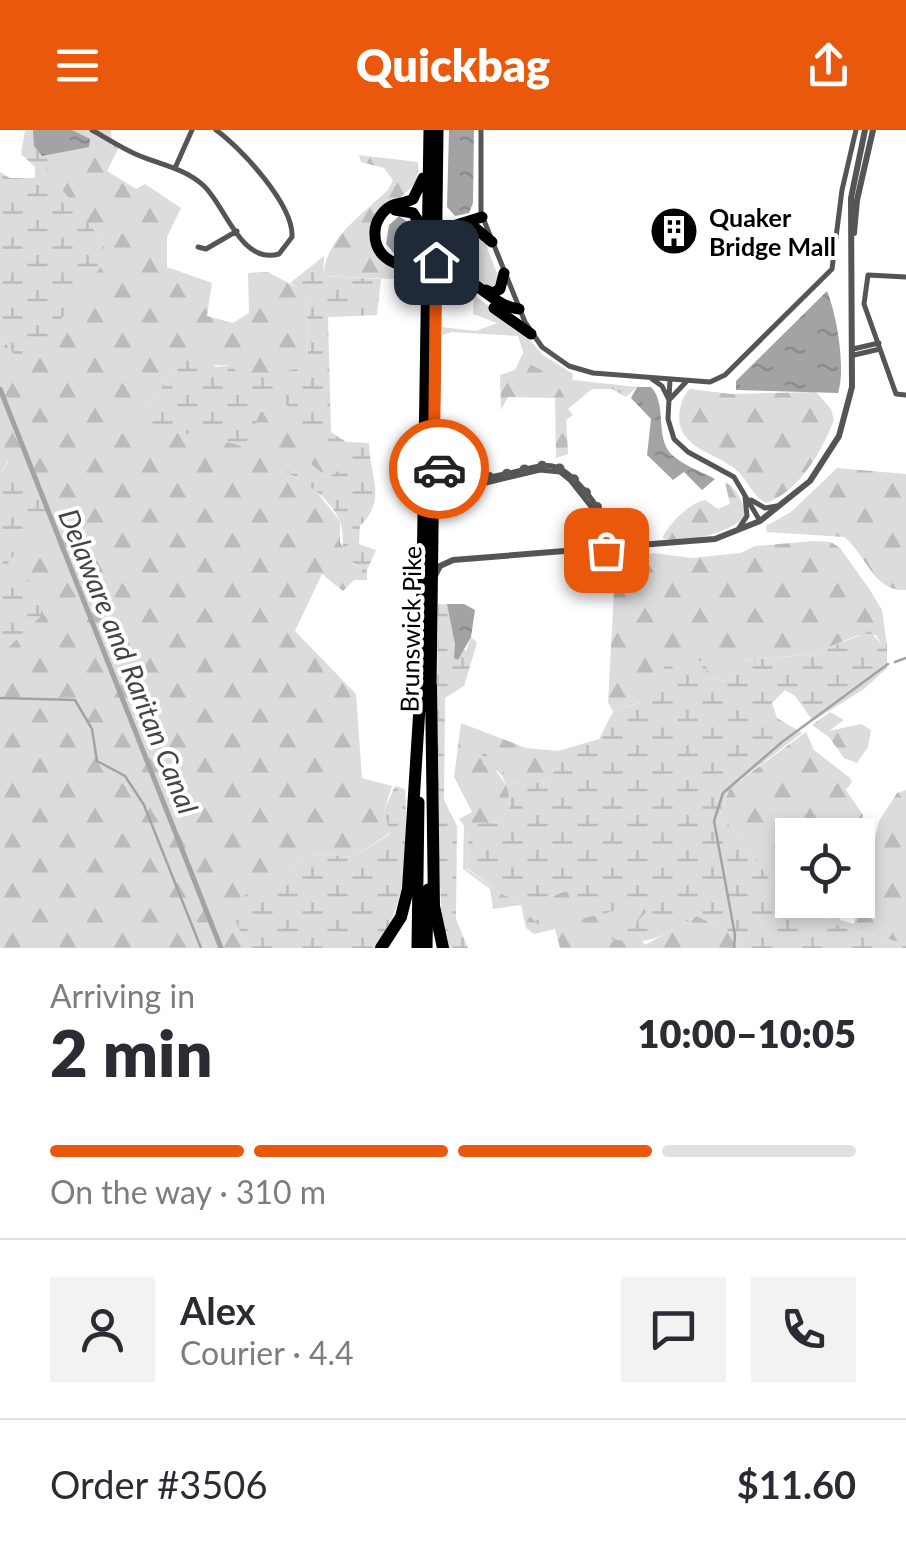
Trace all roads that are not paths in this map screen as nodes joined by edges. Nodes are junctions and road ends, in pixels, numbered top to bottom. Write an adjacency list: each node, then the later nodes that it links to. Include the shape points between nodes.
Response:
1 (92, 130): 11 (street)
2 (192, 130): 11 (street)
3 (216, 130): 15 (street, via 248,157 293,232 284,251 264,256 250,250)
4 (429, 130): 10 (highway, Brunswick Pike)
5 (438, 130): 19 (highway, Brunswick Pike)
6 (481, 130): 12 (street)
7 (856, 130): 31 (street, via 832,270 724,376)
8 (865, 130): 20 (street, via 850,198)
9 (873, 130): 20 (street)
10 (428, 164): 13 (highway, via 413,199 391,206); 16 (highway, Brunswick Pike)
11 (175, 168): 15 (street, via 208,190)
12 (482, 217): 14 (highway); 17 (street)
13 (379, 220): 16 (highway, via 406,210); 23 (highway, via 375,235 390,261)
14 (462, 224): 17 (highway); 19 (highway, via 446,232)
15 (237, 231): 18 (street)
16 (427, 234): 45 (highway, Brunswick Pike)
17 (492, 242): 21 (street)
18 (198, 248)
19 (436, 262): 34 (highway, Brunswick Pike)
20 (852, 264): 28 (street)
21 (504, 273): 23 (highway, via 498,291); 25 (street)
22 (904, 277): 27 (street, via 868,275 864,304)
23 (477, 287): 24 (highway); 25 (highway)
24 (494, 308): 25 (highway); 26 (highway)
25 (521, 312): 26 (street)
26 (532, 334): 29 (street, via 577,369)
27 (879, 346): 28 (street); 32 (street, via 896,394)
28 (854, 352): 36 (street, via 839,436)
29 (649, 378): 30 (street); 33 (street)
30 (670, 379): 31 (street); 33 (street)
31 (690, 380): 33 (street)
32 (906, 394)
33 (669, 400): 35 (street, via 669,426 678,444 729,472)
34 (434, 456): 37 (highway, Brunswick Pike); 39 (street, via 448,478 562,468 602,512)
35 (743, 489): 36 (street, via 763,508); 38 (street); 40 (street, via 746,519)
36 (793, 498): 38 (street)
37 (434, 500): 42 (street, via 446,483 554,470 600,518); 43 (highway, Brunswick Pike)
38 (760, 522): 40 (street)
39 (608, 530): 41 (street); 42 (street)
40 (727, 536): 41 (street)
41 (629, 548): 42 (street)
42 (606, 550): 43 (street, via 453,560 440,566)
43 (433, 582): 44 (highway, Brunswick Pike)
44 (431, 686): 48 (highway, Brunswick Pike); 49 (highway, via 434,906)
45 (420, 700): 46 (highway, via 408,889 401,917); 47 (highway, Brunswick Pike)
46 (381, 948)
47 (417, 948)
48 (427, 948)
49 (444, 948)

